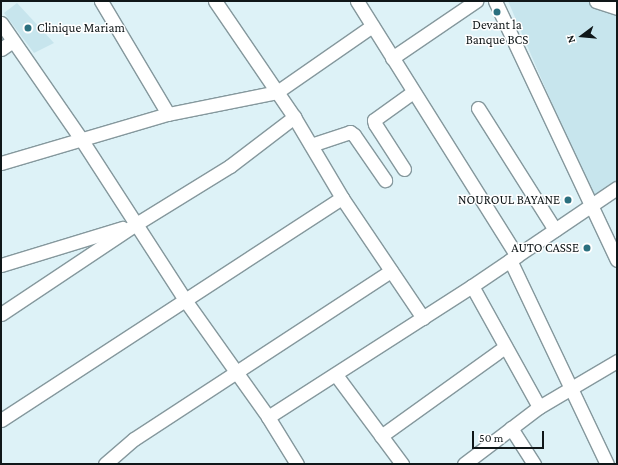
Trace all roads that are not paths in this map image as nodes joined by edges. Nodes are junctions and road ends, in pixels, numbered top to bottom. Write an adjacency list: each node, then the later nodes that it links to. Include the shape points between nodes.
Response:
1 (101, 1): 16 (street)
2 (215, 1): 13 (street)
3 (357, 1): 9 (street)
4 (476, 1): 12 (street)
5 (495, 1): 25 (street)
6 (596, 1): 7 (street)
7 (617, 8)
8 (1, 23): 10 (street)
9 (372, 26): 12 (street); 13 (street)
10 (13, 41): 11 (street); 18 (street)
11 (1, 49)
12 (392, 58): 14 (street)
13 (277, 92): 16 (street); 17 (street)
14 (413, 92): 21 (street, via 374,120); 28 (street)
15 (478, 108): 27 (street)
16 (168, 114): 18 (street)
17 (294, 116): 19 (street); 26 (street, via 230,166)
18 (81, 139): 20 (street); 26 (street)
19 (311, 145): 22 (street, via 350,132); 24 (street)
20 (1, 163)
21 (404, 169)
22 (385, 180)
23 (617, 188): 25 (street)
24 (342, 198): 31 (street); 33 (street)
25 (590, 206): 27 (street); 29 (street)
26 (136, 224): 30 (street); 33 (street); 34 (street)
27 (555, 230): 28 (street)
28 (514, 258): 32 (street); 40 (street)
29 (617, 260)
30 (1, 265)
31 (391, 271): 35 (street); 38 (street)
32 (472, 286): 35 (street); 36 (street)
33 (185, 300): 38 (street); 43 (street)
34 (1, 314)
35 (423, 318): 39 (street)
36 (505, 347): 41 (street); 45 (street)
37 (617, 361): 40 (street)
38 (237, 372): 42 (street); 47 (street, via 134,439)
39 (336, 375): 42 (street); 45 (street)
40 (571, 389): 41 (street); 51 (street)
41 (539, 407): 44 (street)
42 (268, 418): 48 (street)
43 (1, 420)
44 (511, 428): 46 (street); 50 (street)
45 (381, 436): 49 (street)
46 (467, 463)
47 (105, 464)
48 (297, 464)
49 (402, 464)
50 (534, 464)
51 (607, 464)

